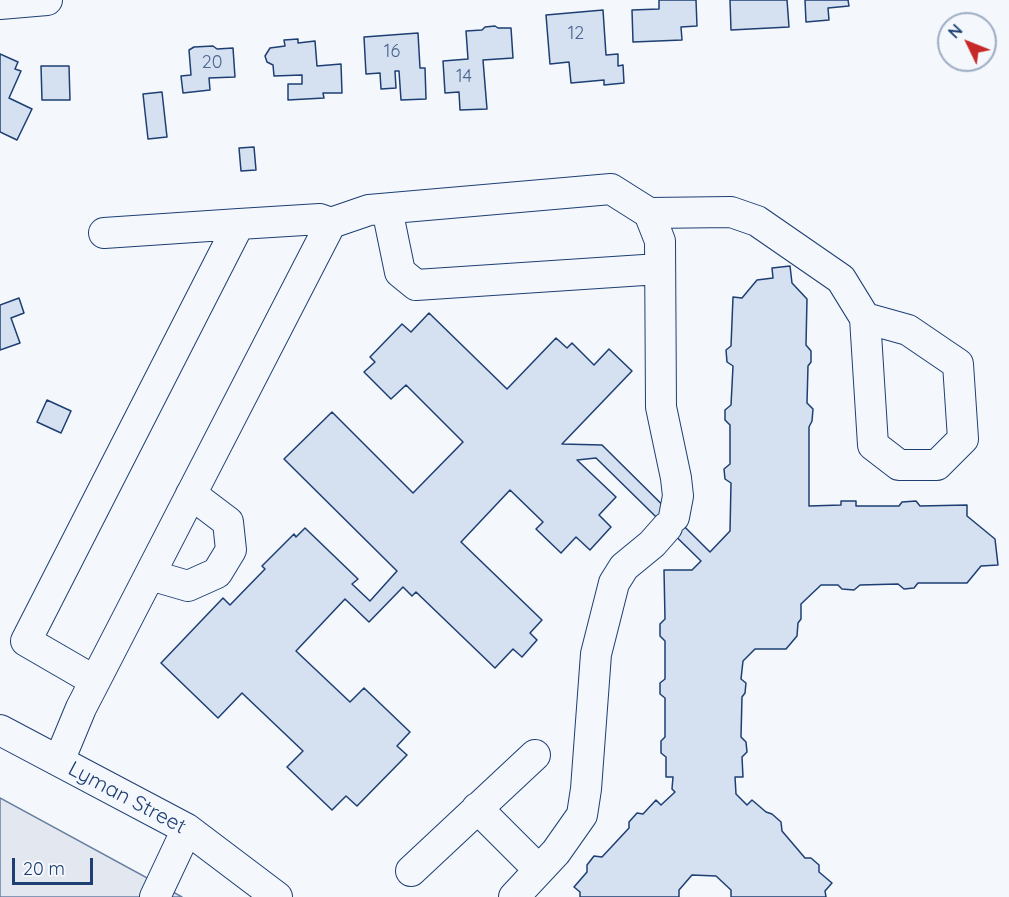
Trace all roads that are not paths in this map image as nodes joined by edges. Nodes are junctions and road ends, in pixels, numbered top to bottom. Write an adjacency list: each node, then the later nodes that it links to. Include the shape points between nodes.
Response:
1 (47, 0): 2 (street)
2 (0, 4)
3 (387, 209): 4 (street, via 610,189); 5 (street, via 369,210); 8 (street, via 400,272 416,285)
4 (649, 213): 8 (street, via 660,241); 9 (street, via 731,212 757,222 841,279)
5 (331, 223): 6 (street, via 320,219); 10 (street)
6 (238, 224): 7 (street); 12 (street, via 26,641)
7 (104, 233)
8 (659, 269): 18 (street, via 661,407 678,496 671,522 624,567 614,583 596,654 582,815)
9 (865, 318): 9 (street, via 873,445 899,465 937,465 963,439 958,364 908,330)
10 (191, 494): 11 (street); 11 (street, via 228,522 231,550 217,573 188,586)
11 (150, 575): 12 (street)
12 (95, 681): 15 (street)
13 (0, 730): 15 (street, Lyman Street)
14 (535, 755): 16 (street)
15 (59, 761): 17 (street, Lyman Street)
16 (477, 808): 18 (street); 19 (street)
17 (187, 830): 20 (street); 21 (street, Lyman Street)
18 (539, 870): 22 (street)
19 (411, 871)
20 (155, 897)
21 (277, 897)
22 (514, 897)

